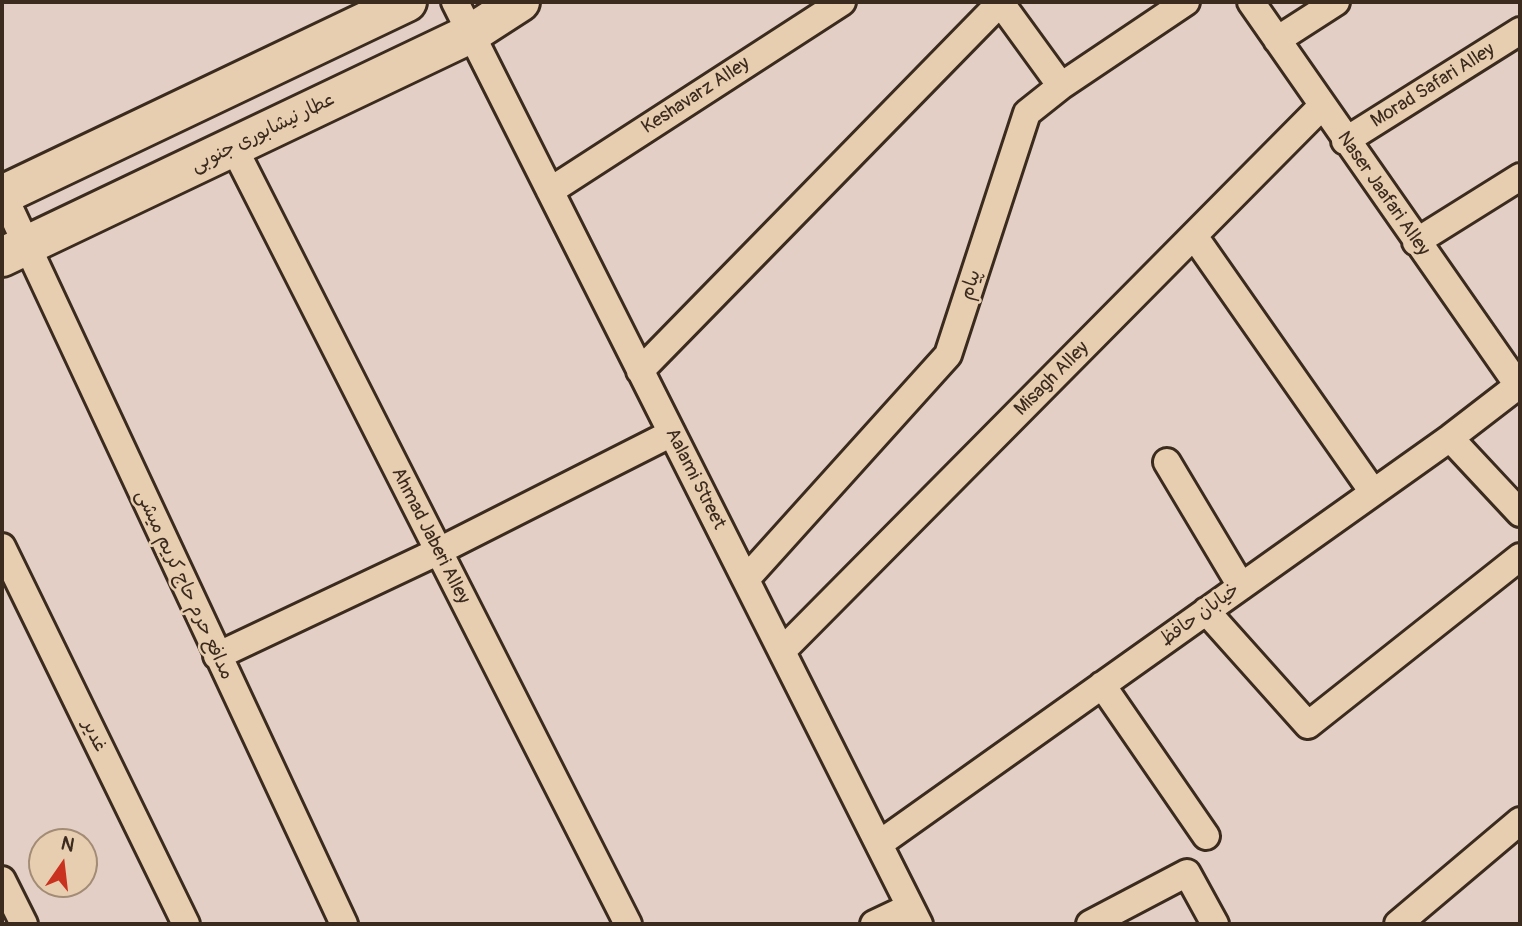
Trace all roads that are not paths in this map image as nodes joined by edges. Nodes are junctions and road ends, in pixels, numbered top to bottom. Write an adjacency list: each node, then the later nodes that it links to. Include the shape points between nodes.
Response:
1 (407, 2): 17 (main road)
2 (520, 2): 8 (main road, عطار نیشابوری جنوبی)
3 (842, 2): 16 (street, Keshavarz Alley)
4 (1000, 2): 11 (street); 21 (street)
5 (1186, 2): 11 (street, پیام)
6 (1251, 2): 10 (street, Naser Jaafari Alley)
7 (1336, 2): 10 (street)
8 (463, 17): 14 (main road, عطار نیشابوری جنوبی); 16 (street, Aalami Street)
9 (1520, 31): 13 (street, Morad Safari Alley)
10 (1277, 40): 12 (street, Naser Jaafari Alley)
11 (1061, 86): 31 (street, پیام, via 1027,113 948,355)
12 (1322, 106): 13 (street, Naser Jaafari Alley); 18 (street, Misagh Alley)
13 (1345, 141): 19 (street, Naser Jaafari Alley)
14 (234, 148): 20 (main road, عطار نیشابوری جنوبی); 29 (street, Ahmad Jaberi Alley)
15 (1520, 177): 19 (street)
16 (550, 191): 21 (street, Aalami Street)
17 (2, 194): 20 (street, مدافع حرم حاج کریم میشی)
18 (1194, 236): 26 (street); 34 (street, Misagh Alley)
19 (1416, 242): 22 (street, Naser Jaafari Alley)
20 (15, 251): 35 (street, مدافع حرم حاج کریم میشی)
21 (640, 371): 23 (street, Aalami Street)
22 (1519, 384): 24 (street, خیابان حافظ)
23 (672, 433): 29 (street); 31 (street, Aalami Street)
24 (1450, 438): 26 (street, خیابان حافظ); 27 (street)
25 (1167, 462): 32 (street)
26 (1373, 492): 32 (street, خیابان حافظ)
27 (1520, 513)
28 (2, 547): 43 (street, غدیر)
29 (437, 552): 35 (street); 45 (street, Ahmad Jaberi Alley)
30 (1520, 557): 33 (street, via 1308,725)
31 (746, 579): 34 (street, Aalami Street)
32 (1241, 586): 33 (street, خیابان حافظ)
33 (1206, 611): 36 (street, خیابان حافظ)
34 (782, 651): 39 (street, Aalami Street)
35 (216, 656): 44 (street, مدافع حرم حاج کریم میشی)
36 (1102, 685): 38 (street); 39 (street, خیابان حافظ)
37 (1519, 825): 49 (street)
38 (1206, 836)
39 (879, 844): 41 (street, Aalami Street)
40 (2, 880): 42 (street)
41 (915, 916): 46 (street)
42 (24, 924)
43 (186, 924)
44 (344, 924)
45 (628, 924)
46 (874, 924)
47 (1090, 924): 48 (street, via 1186,873)
48 (1215, 924)
49 (1398, 924)

